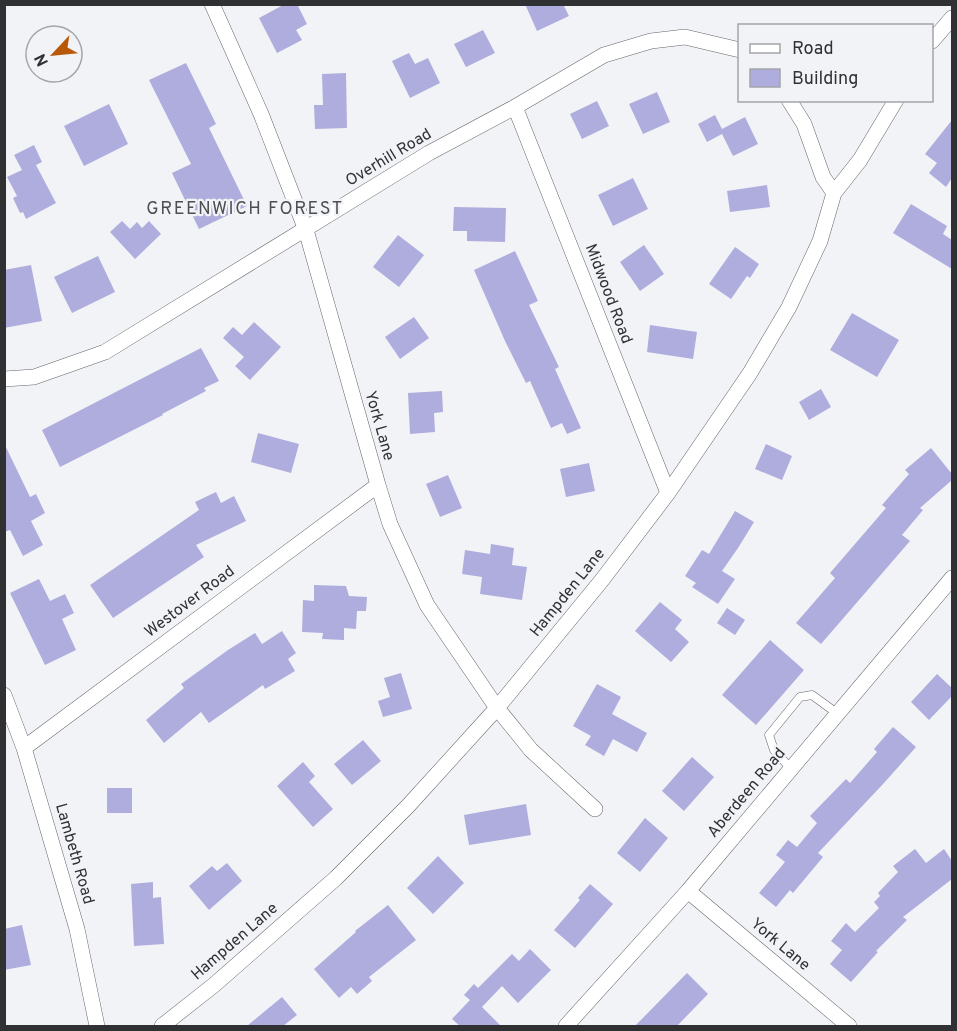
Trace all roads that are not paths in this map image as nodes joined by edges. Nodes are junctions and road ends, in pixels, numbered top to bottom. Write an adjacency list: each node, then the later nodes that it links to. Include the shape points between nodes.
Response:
1 (212, 4): 9 (street, York Lane)
2 (952, 18): 3 (street)
3 (933, 38)
4 (738, 50): 7 (street, Overhill Road, via 685,37 651,41 604,55)
5 (790, 102): 8 (street)
6 (895, 102): 8 (street, Hampden Lane, via 860,160)
7 (516, 107): 9 (street, Overhill Road, via 429,153); 12 (street, Midwood Road)
8 (834, 193): 12 (street, Hampden Lane, via 820,241 789,307 750,373)
9 (306, 230): 10 (street, Overhill Road, via 105,352 34,377); 11 (street, York Lane)
10 (4, 379)
11 (378, 485): 15 (street, York Lane, via 390,524 427,605); 17 (street, Westover Road)
12 (668, 494): 15 (street, Hampden Lane)
13 (952, 578): 16 (street, Aberdeen Road)
14 (4, 695): 17 (street, Lambeth Road)
15 (497, 708): 19 (street, York Lane, via 531,750); 22 (street, Hampden Lane, via 336,878)
16 (838, 714): 18 (street, Aberdeen Road); 18 (lane, via 812,695 800,697 769,735 774,750)
17 (24, 748): 21 (street, Lambeth Road, via 77,929)
18 (791, 769): 20 (street, Aberdeen Road)
19 (595, 809)
20 (688, 891): 23 (street, Aberdeen Road); 24 (street, York Lane)
21 (97, 1026)
22 (162, 1026)
23 (566, 1026)
24 (849, 1026)

